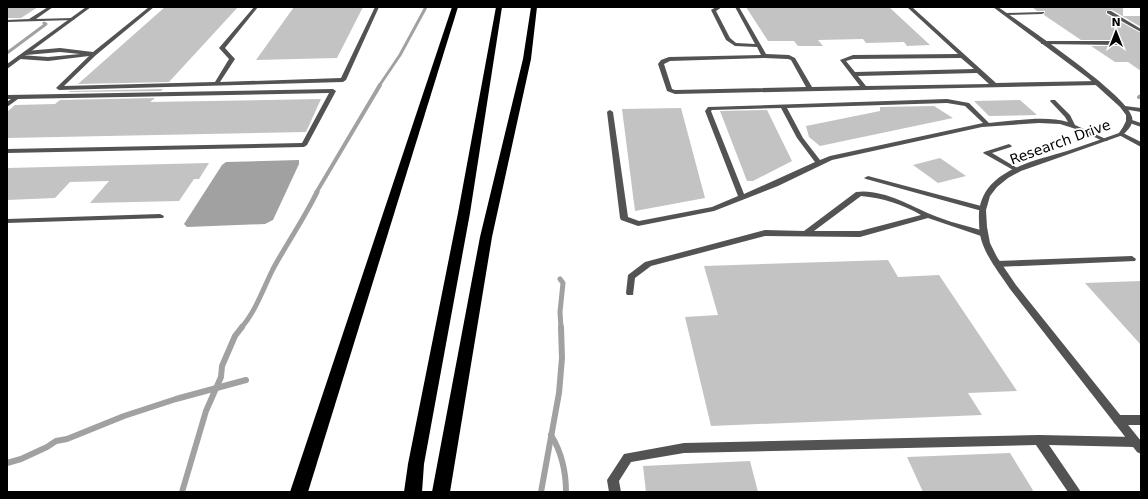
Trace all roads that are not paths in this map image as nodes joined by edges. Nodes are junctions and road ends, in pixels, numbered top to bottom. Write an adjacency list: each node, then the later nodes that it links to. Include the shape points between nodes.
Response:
1 (51, 7): 19 (street)
2 (89, 7): 17 (street)
3 (152, 7): 25 (street)
4 (256, 7): 33 (street, via 222,48 232,59)
5 (377, 7): 33 (street, via 342,80)
6 (455, 7): 71 (highway)
7 (499, 7): 72 (highway)
8 (534, 7): 73 (highway, via 527,59 486,237)
9 (717, 7): 10 (street); 23 (street, via 713,10 728,39 735,44)
10 (720, 7)
11 (737, 7): 23 (street)
12 (909, 7): 27 (street)
13 (995, 7): 16 (street, Research Drive)
14 (1109, 12): 20 (street)
15 (1042, 13): 16 (street)
16 (1005, 14): 21 (street, Research Drive)
17 (73, 19): 19 (street); 24 (street)
18 (7, 21): 19 (street)
19 (31, 21)
20 (1141, 30)
21 (1044, 42): 22 (street); 32 (street, Research Drive)
22 (1120, 43)
23 (758, 46): 26 (street)
24 (26, 53): 25 (street, via 60,50); 28 (street)
25 (94, 54): 28 (street, via 48,59); 33 (street, via 59,88)
26 (764, 56): 36 (street, via 793,59); 36 (street, via 669,59 661,64 667,87 675,92)
27 (963, 56): 30 (street); 31 (street, via 853,57 843,60)
28 (20, 57): 29 (street)
29 (7, 67)
30 (979, 71): 31 (street); 34 (street)
31 (854, 74): 35 (street)
32 (1098, 83): 34 (street); 42 (street, Research Drive)
33 (216, 84)
34 (994, 85): 35 (street)
35 (864, 88): 36 (street)
36 (810, 89)
37 (7, 96): 38 (street)
38 (18, 96): 40 (street); 53 (street, via 333,91 304,145)
39 (1054, 101): 48 (street, via 1068,116)
40 (7, 105)
41 (783, 106): 47 (street, via 947,101 967,104); 54 (street, via 800,138); 57 (street, via 710,108 708,111)
42 (1125, 108): 43 (street); 45 (street, Research Drive)
43 (1141, 110)
44 (610, 112): 57 (street, via 624,218 638,224 714,209)
45 (1129, 121): 46 (street); 49 (street, Research Drive, via 1126,130)
46 (1141, 124)
47 (988, 125): 48 (street, via 1039,121); 54 (street, via 830,158)
48 (1072, 125): 50 (street)
49 (1121, 134): 50 (street, Research Drive); 51 (street)
50 (1105, 140): 55 (street, Research Drive)
51 (1141, 145)
52 (1009, 146): 55 (street, via 986,153)
53 (7, 151)
54 (819, 163): 57 (street)
55 (1017, 170): 58 (street, Research Drive, via 1001,178 991,187)
56 (868, 178): 58 (street)
57 (742, 197)
58 (982, 209): 63 (street, Research Drive)
59 (160, 216): 61 (street)
60 (928, 216): 62 (street, via 860,234); 62 (street, via 908,204 859,194); 63 (street)
61 (7, 221)
62 (806, 233): 66 (street, via 765,233 648,264 630,277)
63 (984, 234): 65 (street, Research Drive)
64 (1132, 260): 65 (street)
65 (997, 264): 67 (street, Research Drive)
66 (630, 293)
67 (1118, 420): 68 (street); 70 (street, Research Drive)
68 (1141, 420)
69 (1039, 440): 70 (street); 74 (street, via 684,448 628,458 613,480); 75 (street)
70 (1138, 446)
71 (298, 492)
72 (413, 492)
73 (441, 492)
74 (614, 492)
75 (1075, 492)

